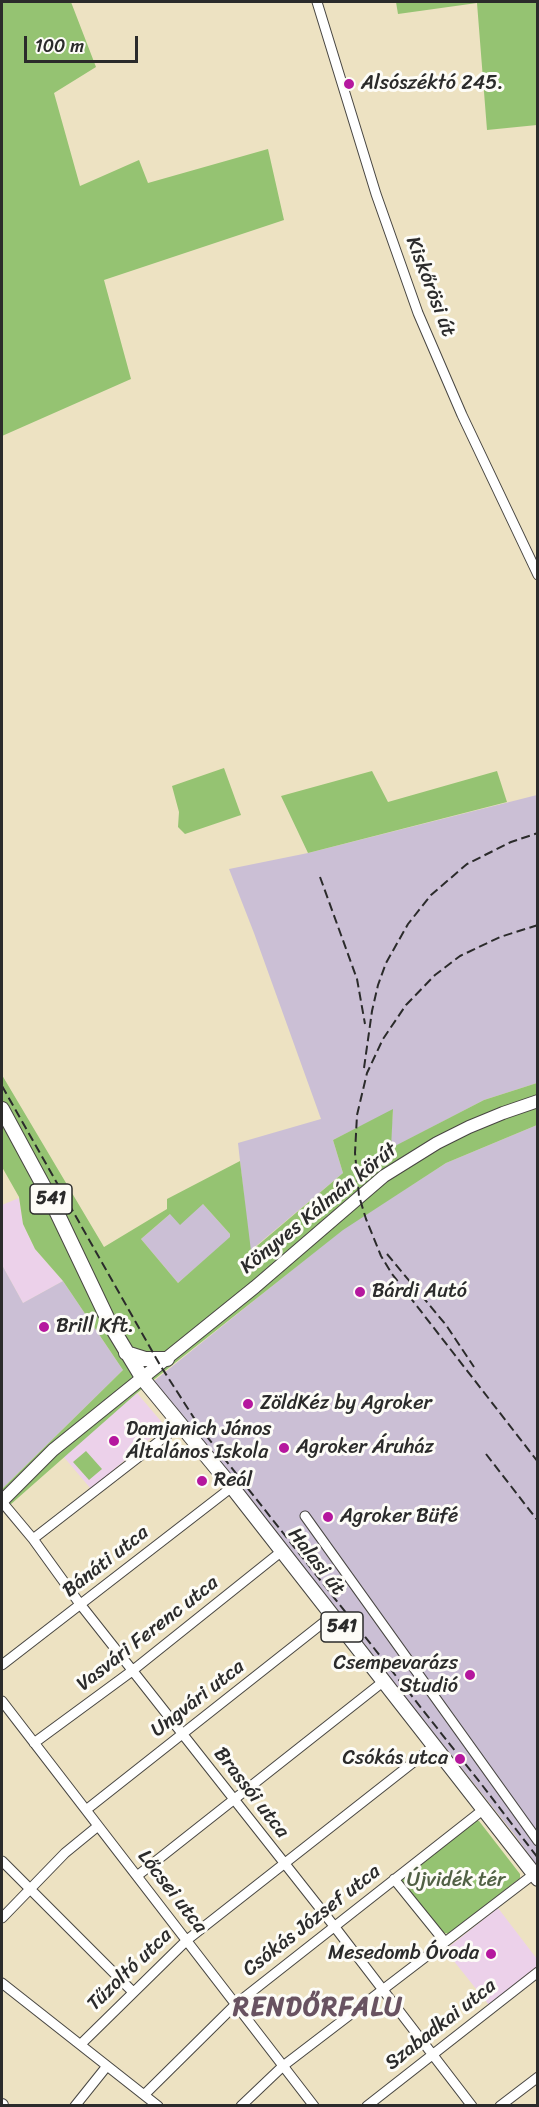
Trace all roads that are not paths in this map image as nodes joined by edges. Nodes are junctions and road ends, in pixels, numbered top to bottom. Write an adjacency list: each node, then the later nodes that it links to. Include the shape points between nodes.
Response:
1 (317, 2): 2 (street, Kiskőrösi út, via 376,194 418,314)
2 (537, 575)
3 (537, 1101): 6 (street, Könyves Kálmán körút, via 469,1127 384,1176)
4 (2, 1109): 5 (main road, Halasi út / 541)
5 (126, 1353): 6 (main road, via 145,1359); 7 (main road, Halasi út / 541)
6 (168, 1359): 7 (street, Könyves Kálmán körút)
7 (143, 1379): 8 (main road, Halasi út / 541); 10 (street, Könyves Kálmán körút, via 53,1450)
8 (180, 1425): 9 (main road, Halasi út / 541); 12 (street)
9 (232, 1486): 13 (main road, Halasi út / 541); 14 (street, Bánáti utca)
10 (2, 1501): 12 (street, Brassói utca)
11 (305, 1516): 27 (street)
12 (33, 1539): 14 (street, Brassói utca)
13 (282, 1551): 15 (main road, Halasi út / 541); 17 (street, Vasvári Ferenc utca)
14 (80, 1604): 16 (street, Bánáti utca); 17 (street, Brassói utca)
15 (333, 1615): 18 (main road, Halasi út / 541); 20 (street, Ungvári utca)
16 (2, 1665)
17 (132, 1671): 20 (street, Brassói utca); 21 (street, Vasvári Ferenc utca)
18 (384, 1681): 22 (main road, Halasi út / 541); 23 (street)
19 (2, 1701): 21 (street, Lőcsei utca)
20 (182, 1735): 23 (street, Brassói utca); 25 (street, Ungvári utca)
21 (34, 1743): 25 (street, Lőcsei utca)
22 (434, 1746): 24 (main road, Halasi út / 541); 29 (street, Tűzoltó utca)
23 (233, 1799): 29 (street, Brassói utca); 30 (street)
24 (484, 1809): 31 (main road, Halasi út / 541); 32 (street, Csókás József utca)
25 (86, 1810): 26 (street, Lőcsei utca)
26 (98, 1826): 30 (street, Lőcsei utca); 33 (street)
27 (537, 1841)
28 (2, 1861): 33 (street)
29 (283, 1863): 35 (street, Brassói utca); 36 (street, Tűzoltó utca)
30 (137, 1876): 36 (street, Lőcsei utca)
31 (536, 1876): 37 (street)
32 (394, 1879): 35 (street, Csókás József utca); 37 (street)
33 (29, 1888): 34 (street); 41 (street)
34 (2, 1918)
35 (334, 1926): 40 (street, Brassói utca); 42 (street, Csókás József utca)
36 (187, 1940): 41 (street, Tűzoltó utca); 42 (street, Lőcsei utca)
37 (445, 1942): 40 (street)
38 (537, 1971): 44 (street, Szabadkai utca)
39 (2, 1983): 43 (street)
40 (383, 1990): 44 (street, Brassói utca); 46 (street)
41 (133, 1992): 43 (street, Tűzoltó utca)
42 (236, 2004): 46 (street, Lőcsei utca); 48 (street, Csókás József utca)
43 (81, 2044): 45 (street)
44 (433, 2055): 53 (street, Szabadkai utca); 54 (street, Brassói utca)
45 (107, 2066): 48 (street); 49 (street)
46 (283, 2066): 51 (street); 52 (street, Lőcsei utca)
47 (537, 2077): 55 (street)
48 (144, 2095): 50 (street)
49 (75, 2106)
50 (158, 2106)
51 (241, 2106)
52 (314, 2106)
53 (367, 2106)
54 (472, 2106)
55 (500, 2106)

